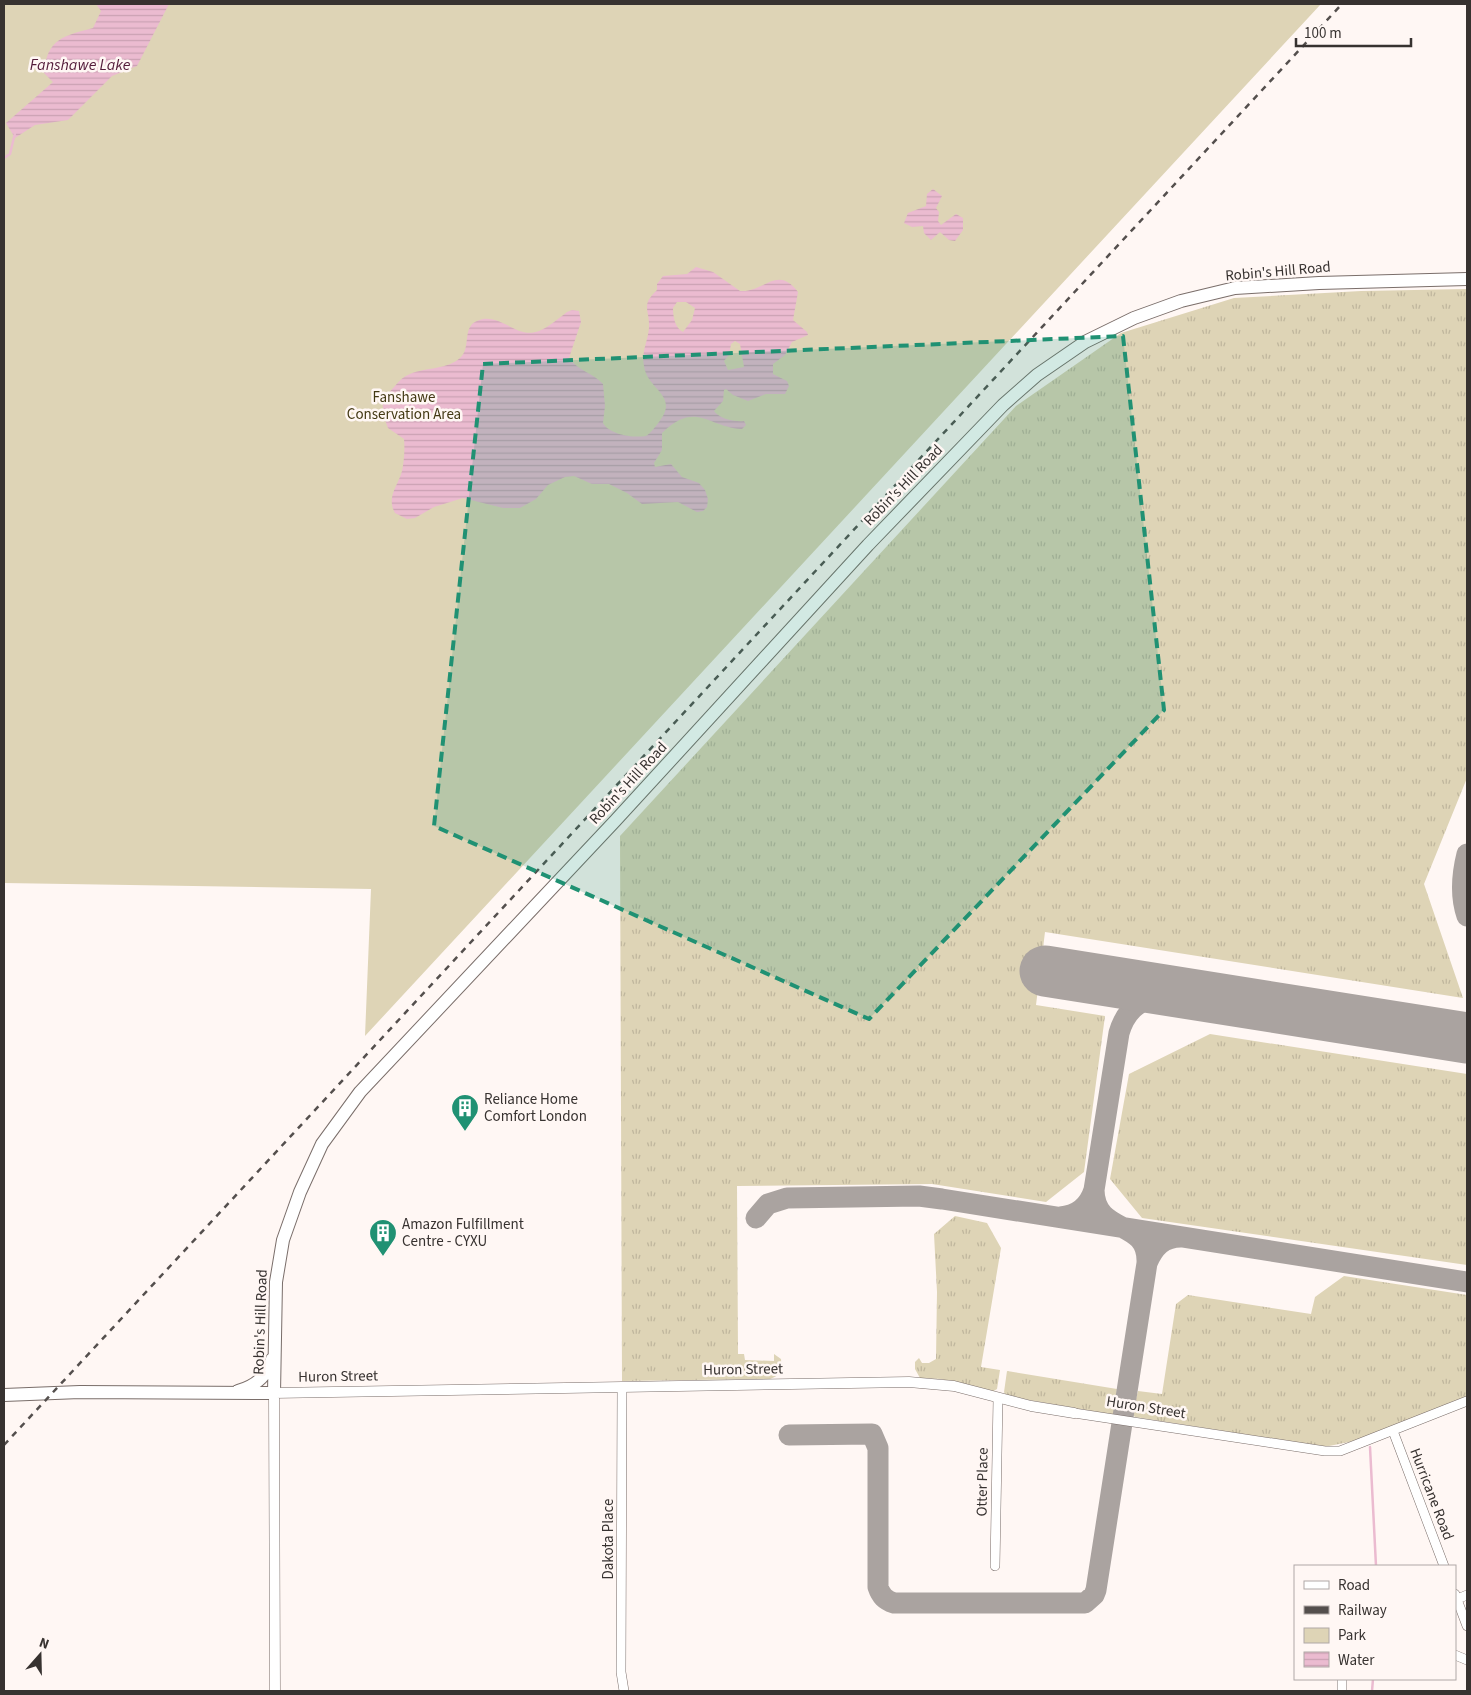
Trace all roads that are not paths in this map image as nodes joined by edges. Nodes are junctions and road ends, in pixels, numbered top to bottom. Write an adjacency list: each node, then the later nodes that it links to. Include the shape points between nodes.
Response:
1 (1467, 279): 2 (main road, Robin's Hill Road, via 1235,288 1181,301 1134,318 1085,342 1037,375 1003,405 360,1092 322,1144 282,1240 276,1282)
2 (275, 1352): 4 (main road, via 262,1379); 5 (main road, Robin's Hill Road)
3 (622, 1387): 5 (street, Huron Street); 7 (street, Huron Street, via 909,1382 954,1386); 16 (street, Dakota Place, via 621,1672)
4 (232, 1393): 5 (main road, Huron Street); 6 (main road, Huron Street)
5 (274, 1393): 15 (street, Robin's Hill Road)
6 (4, 1395)
7 (998, 1399): 9 (street, Huron Street); 12 (street, Otter Place)
8 (1467, 1401): 10 (street, Huron Street)
9 (1074, 1413): 10 (street, Huron Street, via 1326,1451 1340,1451)
10 (1393, 1431): 11 (street, Hurricane Road)
11 (1444, 1565)
12 (995, 1566)
13 (1456, 1599): 14 (street)
14 (1467, 1626)
15 (275, 1691)
16 (624, 1691)

